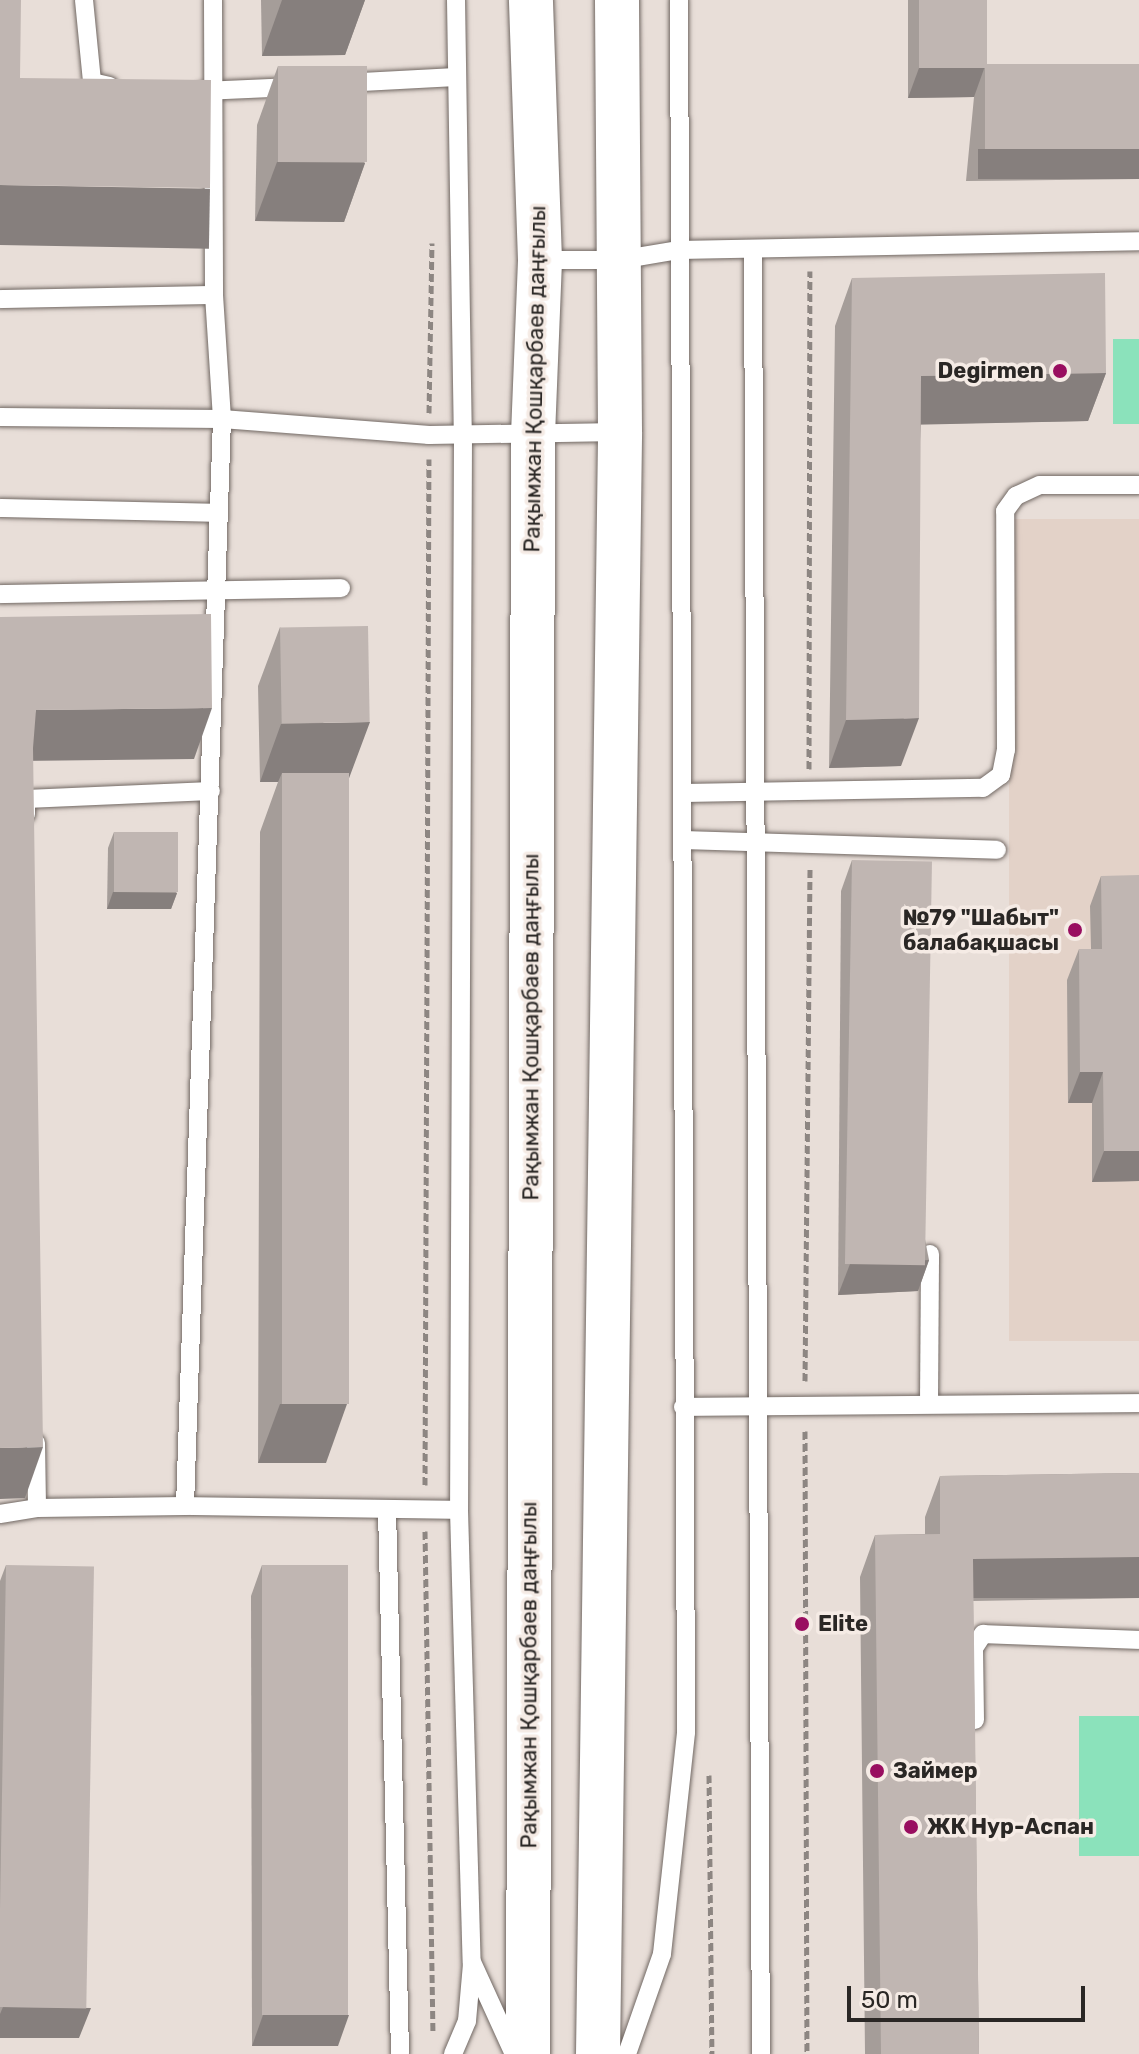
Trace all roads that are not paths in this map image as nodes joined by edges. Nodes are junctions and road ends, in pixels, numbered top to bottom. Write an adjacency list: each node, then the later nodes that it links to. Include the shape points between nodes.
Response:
1 (84, 0): 8 (lane, via 92,82)
2 (213, 0): 10 (lane)
3 (456, 0): 7 (lane)
4 (531, 0): 14 (main road, Рақымжан Қошқарбаев даңғылы)
5 (617, 0): 15 (main road)
6 (679, 0): 12 (lane)
7 (456, 77): 10 (lane); 21 (lane)
8 (129, 90)
9 (186, 91): 10 (lane)
10 (214, 91): 16 (lane)
11 (1139, 241): 13 (lane)
12 (679, 250): 13 (lane); 15 (lane); 31 (lane)
13 (753, 251): 29 (lane)
14 (540, 260): 15 (lane); 22 (main road, Рақымжан Қошқарбаев даңғылы)
15 (619, 260): 20 (main road)
16 (214, 295): 17 (lane); 19 (lane)
17 (0, 299)
18 (0, 417): 19 (lane)
19 (222, 419): 21 (lane); 25 (lane)
20 (620, 432): 22 (lane); 54 (main road)
21 (463, 435): 22 (lane); 45 (lane)
22 (533, 435): 53 (main road, Рақымжан Қошқарбаев даңғылы)
23 (1139, 485): 29 (lane, via 1040,485 1016,496 1005,511 1006,750 1001,775 983,788)
24 (0, 508): 25 (lane)
25 (215, 513): 27 (lane)
26 (341, 588): 27 (lane)
27 (214, 592): 28 (lane); 30 (lane)
28 (0, 594)
29 (754, 790): 31 (lane); 34 (lane)
30 (211, 791): 32 (lane, via 26,799); 42 (lane)
31 (684, 793): 33 (lane)
32 (26, 830)
33 (684, 840): 34 (lane); 40 (lane)
34 (756, 842): 35 (lane); 39 (lane)
35 (997, 850)
36 (930, 1254): 38 (lane)
37 (1139, 1403): 38 (lane)
38 (929, 1404): 39 (lane)
39 (760, 1405): 40 (lane); 56 (lane)
40 (683, 1407): 55 (lane, via 686,1732 662,1954)
41 (36, 1429): 43 (lane)
42 (185, 1506): 43 (lane); 44 (lane)
43 (37, 1508): 46 (lane)
44 (387, 1509): 45 (lane); 50 (lane)
45 (459, 1510): 49 (lane)
46 (0, 1514)
47 (1139, 1640): 48 (lane, via 983,1634 974,1648)
48 (975, 1742)
49 (472, 1962): 51 (lane, via 467,2021); 52 (lane)
50 (400, 2054)
51 (453, 2054)
52 (514, 2054)
53 (528, 2054)
54 (598, 2054)
55 (627, 2054)
56 (761, 2054)

